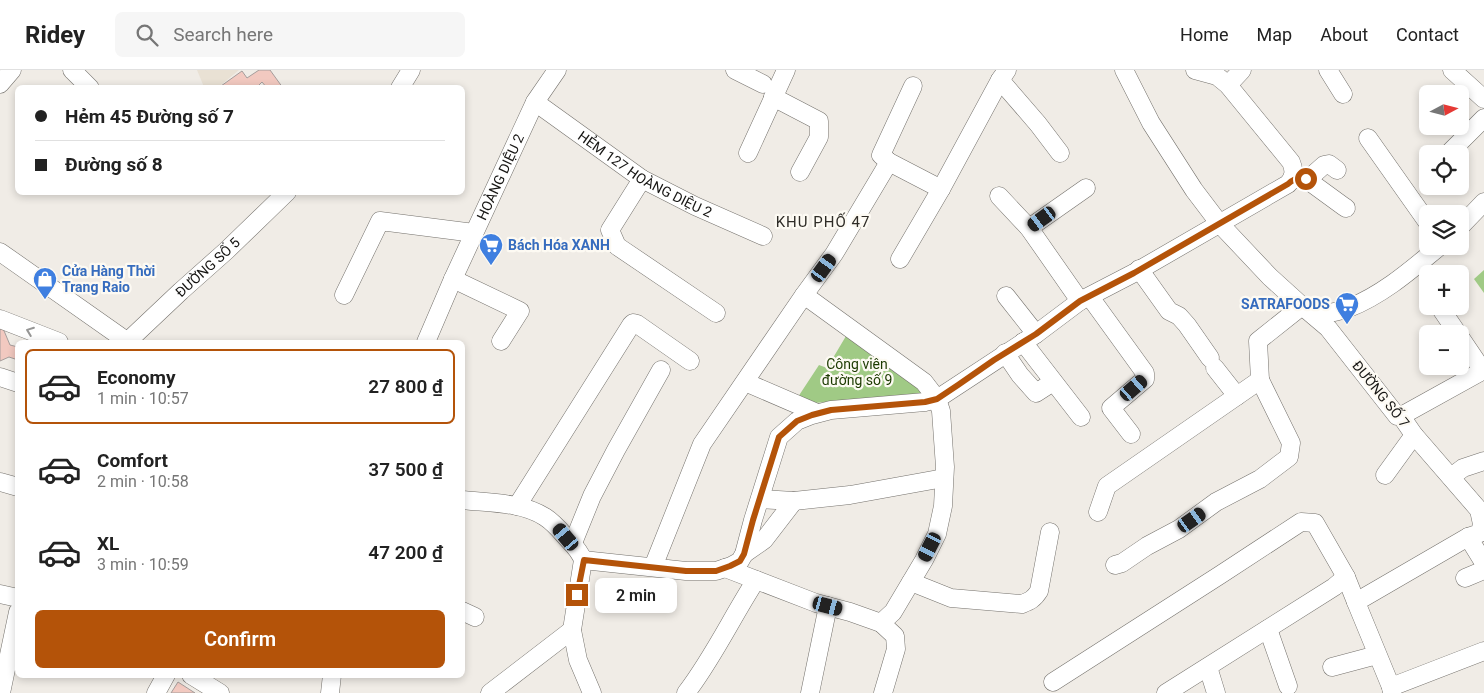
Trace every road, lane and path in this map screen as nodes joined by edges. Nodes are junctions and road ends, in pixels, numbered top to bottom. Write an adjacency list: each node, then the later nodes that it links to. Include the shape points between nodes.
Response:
1 (12, 70): 13 (street)
2 (72, 70): 14 (street)
3 (411, 70): 15 (street)
4 (557, 70): 21 (street, HOÀNG DIỆU 2)
5 (735, 70): 18 (street)
6 (786, 70): 18 (street)
7 (1124, 70): 40 (street, ĐƯỜNG SỐ 7, via 1151,123)
8 (1195, 70): 16 (street, via 1218,76)
9 (1242, 70): 16 (street)
10 (1328, 70): 19 (street)
11 (1452, 70): 20 (street)
12 (1004, 75): 26 (street); 33 (street)
13 (0, 84)
14 (87, 85)
15 (402, 85)
16 (1228, 85): 30 (street, via 1291,162)
17 (913, 86): 27 (street, via 881,155)
18 (768, 90): 25 (street); 29 (street, via 819,121 819,137)
19 (1343, 94)
20 (1484, 99)
21 (534, 102): 31 (street, HẺM 127 HOÀNG DIỆU 2); 42 (street, HOÀNG DIỆU 2)
22 (1484, 118): 24 (street)
23 (1368, 138): 38 (street)
24 (1457, 145)
25 (748, 153)
26 (1060, 153)
27 (889, 162): 33 (street); 50 (street, via 834,254)
28 (1337, 170): 30 (street, via 1330,164 1324,165)
29 (800, 172)
30 (1297, 178): 37 (street); 40 (street)
31 (642, 179): 43 (street, HẺM 127 HOÀNG DIỆU 2); 54 (street, via 610,230 617,246)
32 (1086, 188): 41 (street)
33 (940, 189): 46 (street)
34 (284, 195): 59 (street, ĐƯỜNG SỐ 5)
35 (999, 196): 41 (street)
36 (1484, 202): 39 (street)
37 (1346, 208)
38 (1419, 210)
39 (1469, 218)
40 (1218, 223): 47 (street); 53 (street, ĐƯỜNG SỐ 7)
41 (1029, 228): 52 (street)
42 (474, 233): 48 (street, HOÀNG DIỆU 2); 49 (street, via 380,221)
43 (763, 236)
44 (0, 252): 58 (street)
45 (1429, 255): 53 (street, via 1405,275 1349,308)
46 (900, 259)
47 (1139, 270): 52 (street); 72 (street, via 1169,311 1187,325)
48 (453, 279): 60 (street, HOÀNG DIỆU 2); 61 (street, via 520,311)
49 (344, 295)
50 (804, 295): 70 (street); 73 (street, via 924,382)
51 (1006, 296): 56 (street)
52 (1085, 299): 56 (street); 77 (street, via 1145,373 1146,379 1111,408)
53 (1308, 311): 68 (street, via 1258,342); 75 (street, ĐƯỜNG SỐ 7, via 1328,328 1397,416)
54 (716, 313)
55 (0, 319): 57 (street, one-way to 55)
56 (1029, 338): 63 (street); 71 (street)
57 (54, 340)
58 (125, 340)
59 (130, 340)
60 (427, 340)
61 (501, 341)
62 (1469, 350): 66 (street)
63 (1005, 353): 71 (street, via 1036,393); 73 (street)
64 (690, 361): 88 (street, via 637,324 631,325)
65 (661, 370): 93 (street, via 592,496)
66 (1483, 371): 75 (street)
67 (0, 377): 69 (street)
68 (1260, 380): 72 (street); 97 (street, via 1291,443 1289,458 1260,479 1216,502 1179,529)
69 (15, 382)
70 (745, 382): 74 (street); 98 (street, via 702,444)
71 (1053, 382): 76 (street)
72 (1237, 396): 89 (street, via 1107,486)
73 (937, 399): 74 (street); 82 (street, via 941,412)
74 (818, 413): 85 (street, via 797,421 779,437)
75 (1401, 416): 78 (street, ĐƯỜNG SỐ 7)
76 (1081, 417)
77 (1131, 434)
78 (1414, 435): 80 (street); 81 (street, ĐƯỜNG SỐ 7)
79 (1484, 461): 81 (street, via 1463,468)
80 (1386, 475)
81 (1450, 477): 90 (street, ĐƯỜNG SỐ 7, via 1479,510)
82 (944, 478): 87 (street, via 850,495); 104 (street, via 937,534)
83 (0, 482): 84 (street)
84 (15, 486)
85 (760, 499): 87 (street); 94 (street)
86 (465, 500): 88 (street)
87 (794, 501): 94 (street, via 764,540)
88 (517, 506): 93 (street, via 545,516)
89 (1098, 512)
90 (1483, 523): 92 (street, ĐƯỜNG SỐ 7, via 1480,534)
91 (1050, 532): 104 (street, via 1039,591 1029,602 951,598)
92 (1468, 537): 96 (street); 107 (street, ĐƯỜNG SỐ 7)
93 (572, 543): 95 (street)
94 (744, 554): 99 (street, via 740,561)
95 (584, 560): 98 (street); 112 (street)
96 (1484, 563)
97 (1115, 564)
98 (654, 567): 99 (street, via 686,571)
99 (725, 568): 103 (street)
100 (1484, 570): 102 (street)
101 (1346, 577): 107 (street); 111 (street); 120 (street, via 1315,523 1301,522)
102 (1465, 578)
103 (756, 580): 108 (street); 129 (street)
104 (911, 582): 109 (street, via 893,612)
105 (0, 594): 106 (street)
106 (15, 597)
107 (1356, 602): 114 (street)
108 (828, 606): 109 (street); 130 (street)
109 (881, 623): 131 (street, via 895,636 896,649)
110 (15, 627): 123 (street)
111 (1268, 629): 115 (street); 121 (street)
112 (572, 630): 127 (street); 128 (street, via 578,660)
113 (1484, 651): 122 (street)
114 (1377, 655): 116 (street); 122 (street)
115 (1208, 667): 132 (street); 133 (street)
116 (1332, 667)
117 (164, 678): 124 (street)
118 (196, 678): 125 (street)
119 (332, 678): 126 (street)
120 (1053, 682)
121 (1288, 686)
122 (1392, 690)
123 (2, 693)
124 (156, 693)
125 (220, 693)
126 (330, 693)
127 (490, 693)
128 (592, 693)
129 (686, 693)
130 (810, 693)
131 (882, 693)
132 (1166, 693)
133 (1216, 693)

